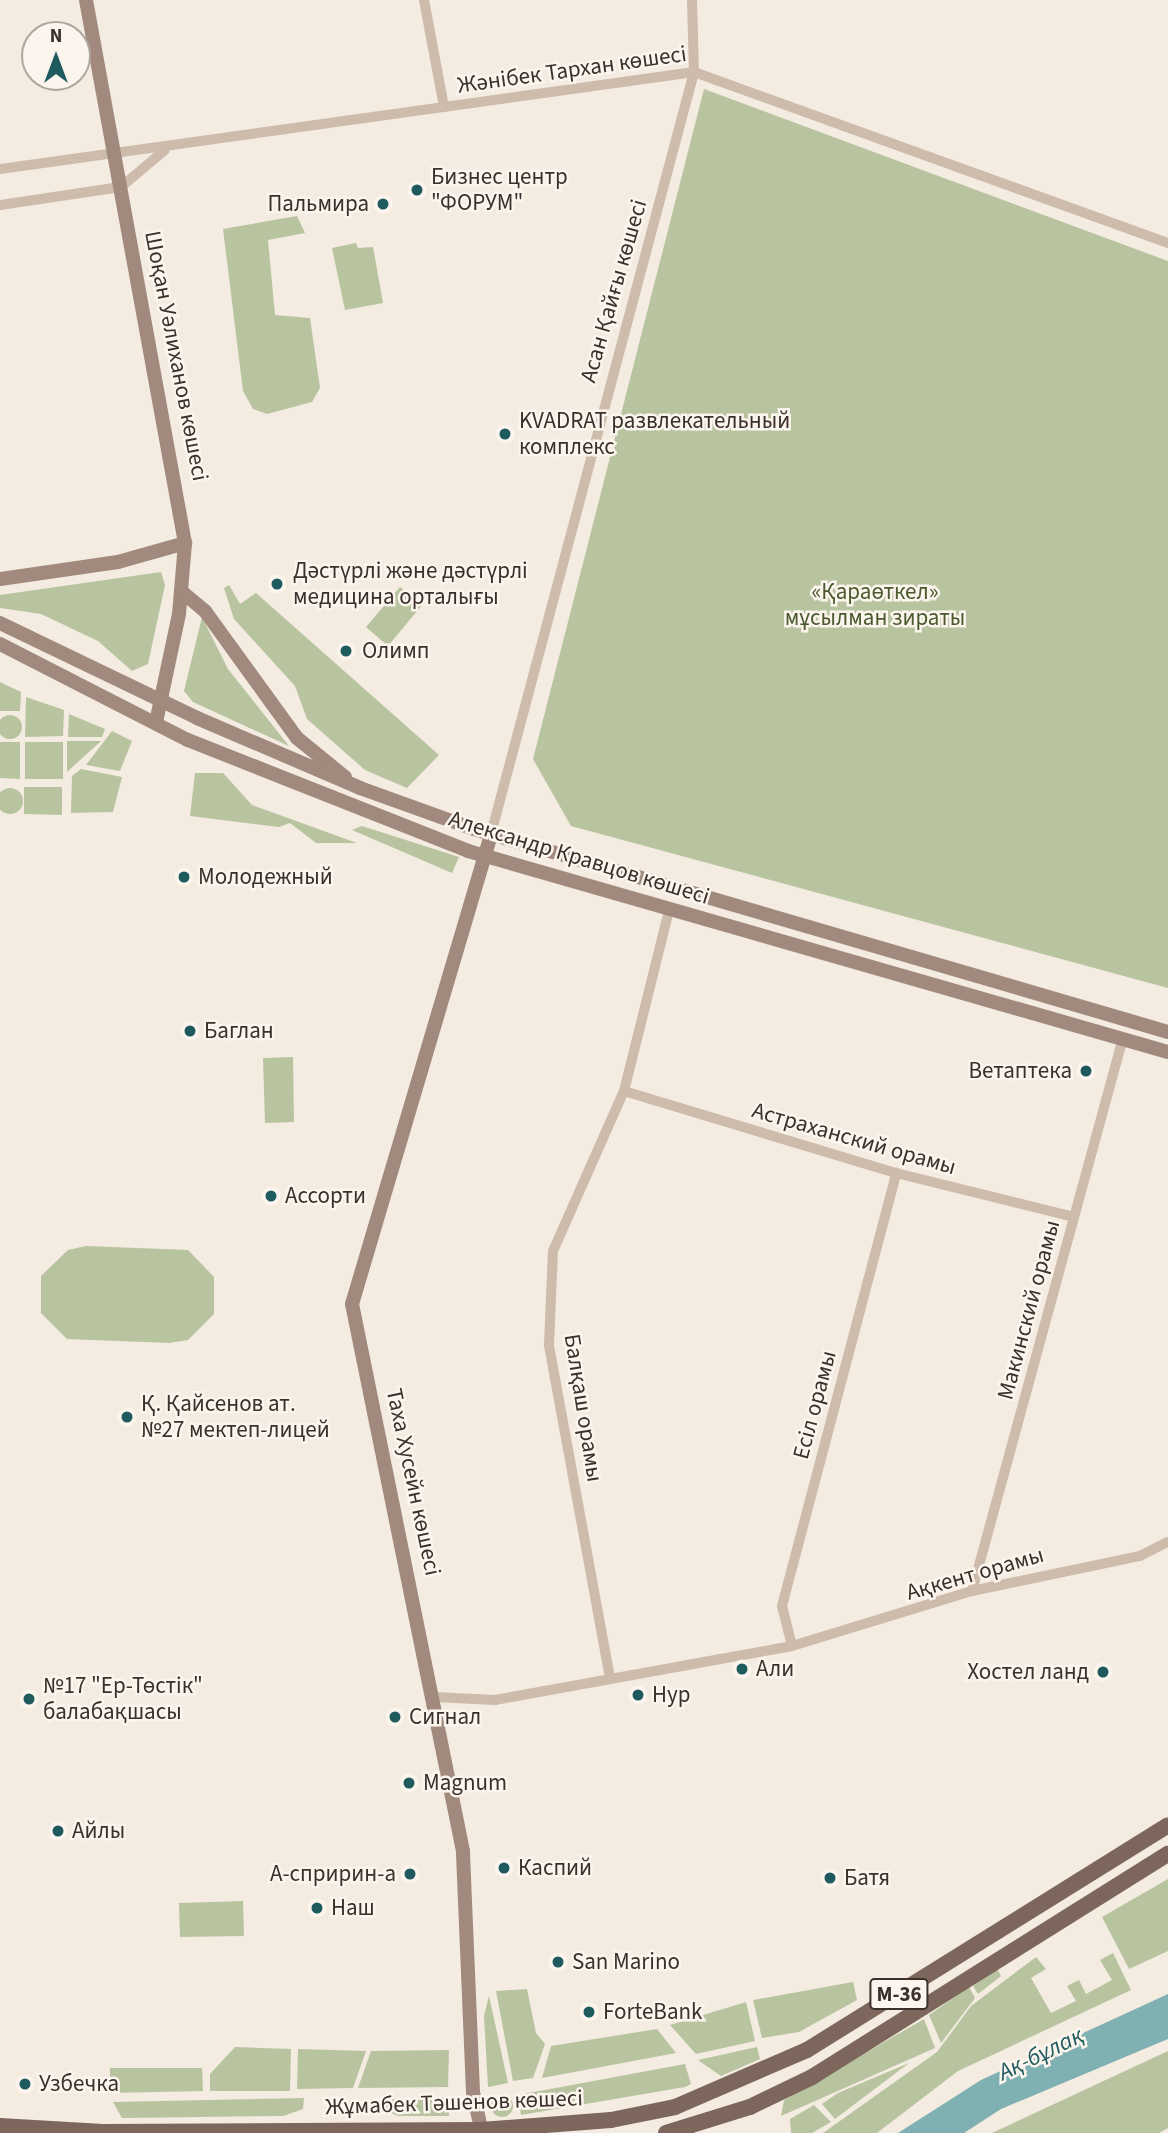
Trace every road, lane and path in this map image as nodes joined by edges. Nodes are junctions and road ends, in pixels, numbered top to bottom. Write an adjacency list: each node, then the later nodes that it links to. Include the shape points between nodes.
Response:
1 (86, 0): 7 (main road, Шоқан Уәлиханов көшесі)
2 (424, 0): 5 (street)
3 (692, 0): 4 (street, Асан Қайғы көшесі)
4 (694, 72): 5 (street, Жәнібек Тархан көшесі); 11 (street, Жәнібек Тархан көшесі); 20 (street, Асан Қайғы көшесі)
5 (444, 107): 6 (street, Жәнібек Тархан көшесі)
6 (165, 150): 7 (street, Жәнібек Тархан көшесі); 9 (street)
7 (114, 151): 8 (street, Жәнібек Тархан көшесі); 9 (main road, Шоқан Уәлиханов көшесі)
8 (0, 169)
9 (121, 187): 10 (street); 12 (main road, Шоқан Уәлиханов көшесі)
10 (0, 205)
11 (1168, 243)
12 (185, 543): 13 (main road, via 118,562); 14 (main road, Шоқан Уәлиханов көшесі)
13 (0, 579)
14 (181, 591): 17 (main road, Шоқан Уәлиханов көшесі); 19 (main road, via 205,611 297,738)
15 (0, 623): 17 (main road, Александр Кравцов көшесі)
16 (0, 644): 18 (main road, Александр Кравцов көшесі)
17 (160, 699): 18 (main road, Шоқан Уәлиханов көшесі); 19 (main road, Александр Кравцов көшесі)
18 (156, 722): 21 (main road, Александр Кравцов көшесі, via 321,797)
19 (360, 788): 20 (main road, Александр Кравцов көшесі)
20 (491, 834): 21 (main road, Таха Хусейн көшесі); 23 (main road, Александр Кравцов көшесі)
21 (485, 856): 22 (main road, Александр Кравцов көшесі); 33 (main road, Таха Хусейн көшесі, via 352,1304)
22 (669, 909): 24 (main road, Александр Кравцов көшесі); 26 (street, Балқаш орамы)
23 (1168, 1032)
24 (1123, 1038): 25 (main road, Александр Кравцов көшесі); 28 (street, Макинский орамы)
25 (1168, 1052)
26 (625, 1091): 27 (street, Астраханский орамы); 32 (street, Балқаш орамы, via 553,1251 549,1345)
27 (896, 1174): 28 (street, Астраханский орамы); 31 (street, Есіл орамы, via 782,1606)
28 (1074, 1217): 30 (street, Макинский орамы)
29 (1168, 1542): 30 (street, Ақкент орамы, via 1140,1556)
30 (972, 1591): 31 (street, Ақкент орамы)
31 (792, 1646): 32 (street)
32 (610, 1678): 33 (street, via 495,1700)
33 (434, 1697): 37 (main road, Таха Хусейн көшесі, via 463,1851 473,2092)
34 (1168, 1825): 38 (main road, Жұмабек Тәшенов көшесі / M-36, via 817,2044 737,2085 611,2120)
35 (1168, 1854): 39 (main road, M-36, via 812,2077 750,2107)
36 (0, 2126): 37 (main road, Жұмабек Тәшенов көшесі / M-36, via 103,2132)
37 (481, 2131): 38 (main road, Жұмабек Тәшенов көшесі / M-36)
38 (504, 2131)
39 (666, 2133)

